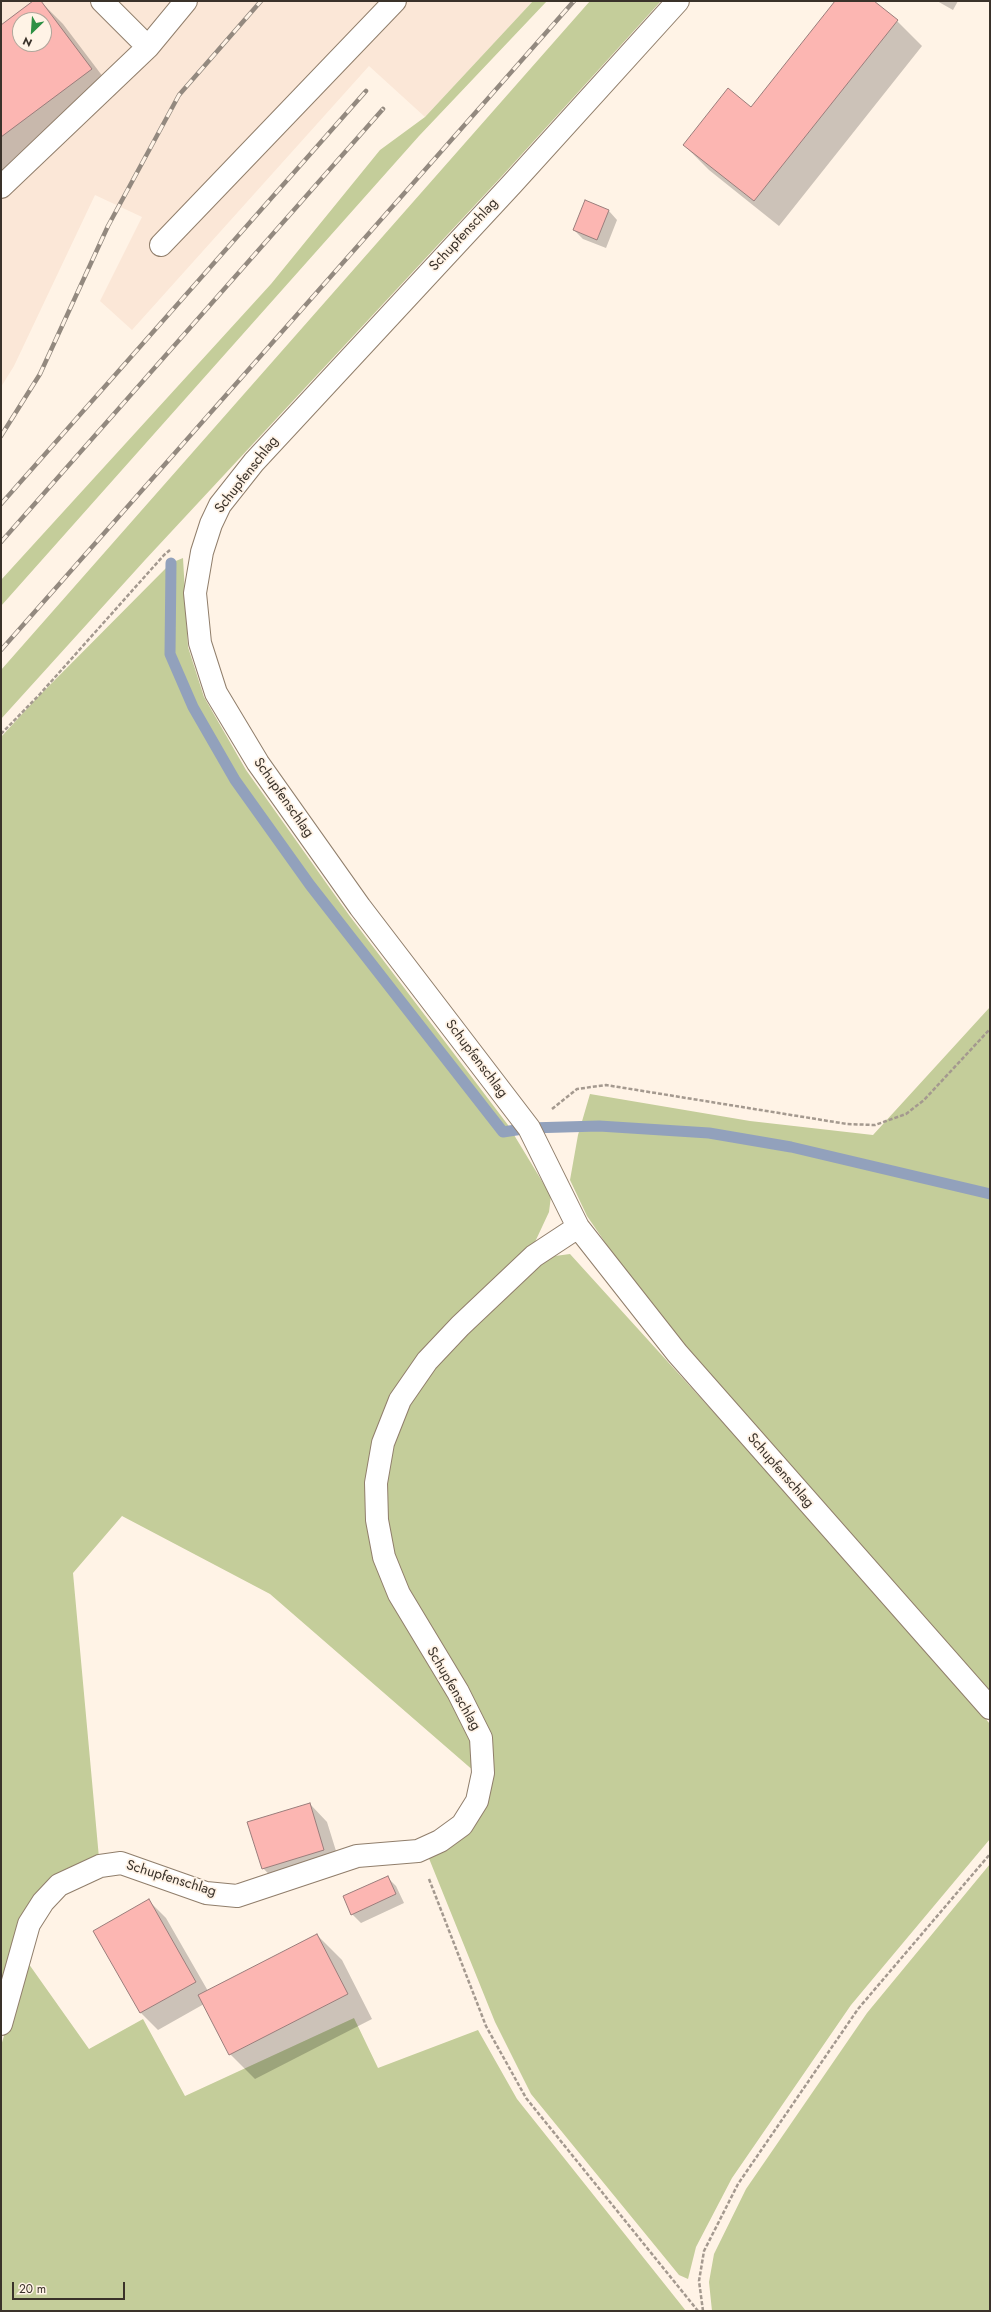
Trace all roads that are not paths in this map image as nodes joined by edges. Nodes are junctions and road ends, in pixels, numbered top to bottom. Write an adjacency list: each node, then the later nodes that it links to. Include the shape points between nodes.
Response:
1 (102, 1): 5 (street)
2 (186, 1): 5 (street)
3 (395, 1): 7 (street)
4 (678, 1): 8 (street, Schupfenschlag, via 254,462 220,505 211,524 202,552 195,593 200,643 216,693 258,763 360,907 529,1128)
5 (148, 47): 6 (street)
6 (1, 187)
7 (161, 245)
8 (578, 1227): 9 (street, Schupfenschlag, via 677,1353); 10 (street, Schupfenschlag, via 534,1256 427,1361 400,1400 383,1443 376,1483 377,1520 384,1557 399,1594 458,1692 481,1738 483,1773 477,1801 470,1814 462,1825 440,1841 418,1851 358,1856 237,1896 206,1893 121,1864 100,1866 59,1885 43,1902 29,1924)
9 (990, 1708)
10 (1, 2024)

